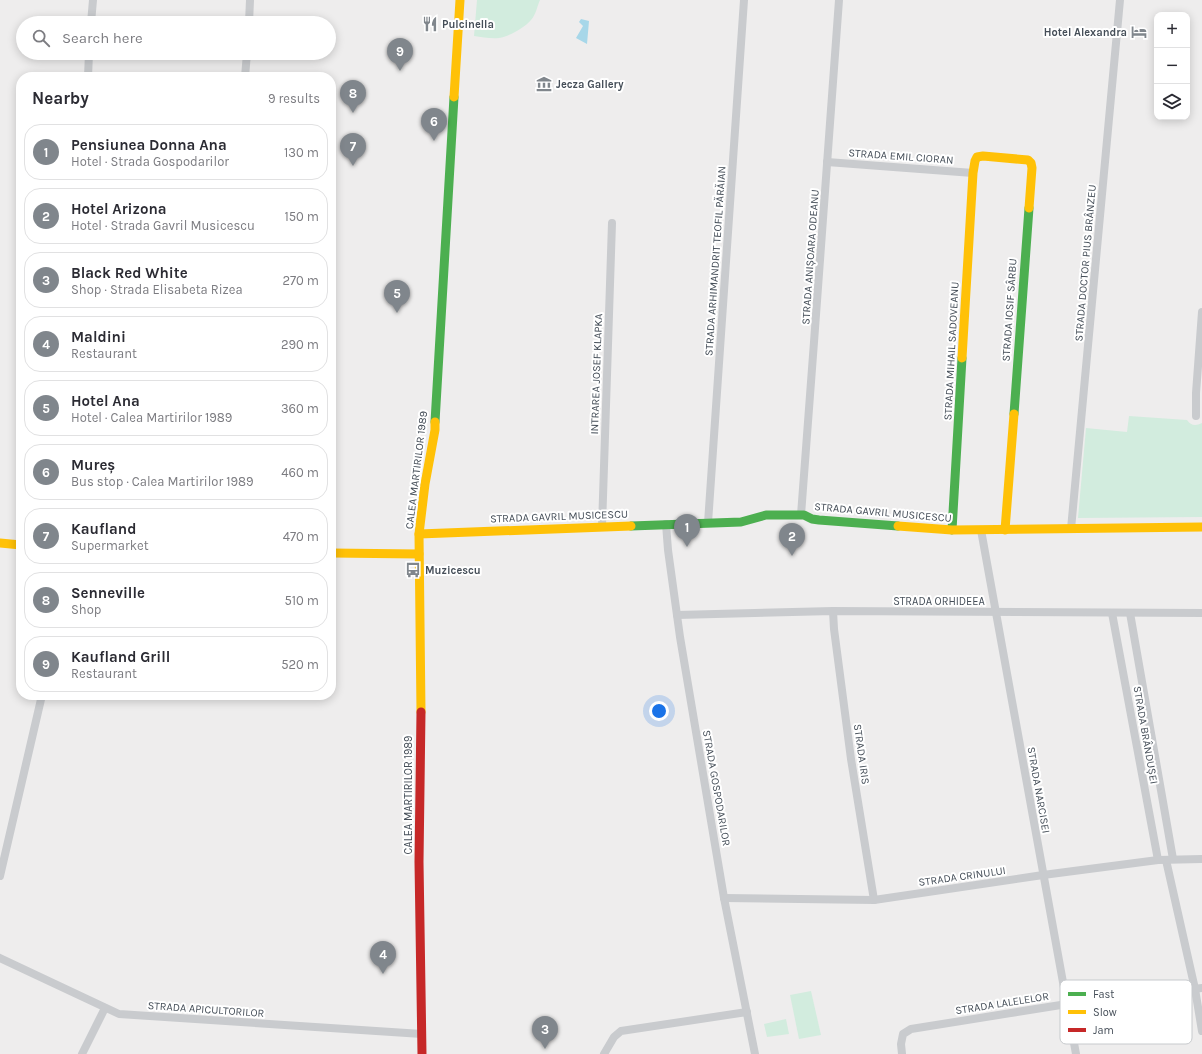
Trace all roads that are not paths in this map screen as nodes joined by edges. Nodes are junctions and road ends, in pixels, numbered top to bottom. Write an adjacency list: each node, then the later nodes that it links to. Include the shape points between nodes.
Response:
1 (92, 0): 7 (street)
2 (250, 0): 8 (street)
3 (460, 0): 27 (street, CALEA MARTIRILOR 1989, via 435,430)
4 (744, 0): 19 (street, STRADA ARHIMANDRIT TEOFIL PĂRĂIAN)
5 (839, 0): 13 (street, STRADA ANIȘOARA ODEANU)
6 (1120, 0): 23 (street, STRADA DOCTOR PIUS BRÂNZEU)
7 (91, 16)
8 (249, 16)
9 (89, 60): 11 (street)
10 (246, 60): 12 (street)
11 (88, 72)
12 (245, 72)
13 (828, 162): 14 (street, STRADA EMIL CIORAN); 18 (street, STRADA ANIȘOARA ODEANU)
14 (973, 173): 24 (street, STRADA MIHAIL SADOVEANU); 26 (street, STRADA IOSIF SÂRBU, via 977,157 1028,160 1031,163)
15 (612, 223): 21 (street, INTRAREA JOSEF KLAPKA)
16 (1202, 312): 17 (street)
17 (1196, 416)
18 (801, 514): 19 (street, STRADA GAVRIL MUSICESCU, via 766,515 741,522); 24 (street, STRADA GAVRIL MUSICESCU, via 819,520)
19 (708, 523): 20 (street, STRADA GAVRIL MUSICESCU)
20 (666, 524): 21 (street, STRADA GAVRIL MUSICESCU); 37 (street, STRADA GOSPODARILOR)
21 (602, 527): 27 (street, STRADA GAVRIL MUSICESCU)
22 (1202, 527): 23 (street, STRADA GAVRIL MUSICESCU)
23 (1071, 529): 26 (street, STRADA GAVRIL MUSICESCU)
24 (952, 530): 25 (street, STRADA GAVRIL MUSICESCU)
25 (981, 530): 26 (street, STRADA GAVRIL MUSICESCU); 33 (street, STRADA NARCISEI)
26 (1005, 530)
27 (419, 534): 31 (street, CALEA MARTIRILOR 1989)
28 (0, 543): 29 (street)
29 (16, 545)
30 (336, 553): 31 (street)
31 (419, 554): 52 (street, CALEA MARTIRILOR 1989)
32 (833, 611): 33 (street, STRADA ORHIDEEA); 37 (street, STRADA ORHIDEEA); 44 (street, STRADA IRIS, via 850,759)
33 (996, 612): 34 (street, STRADA ORHIDEEA); 41 (street, STRADA NARCISEI)
34 (1112, 613): 35 (street, STRADA ORHIDEEA); 40 (street, STRADA BRÂNDUȘEI)
35 (1130, 613): 36 (street, STRADA ORHIDEEA); 40 (street, STRADA BRÂNDUȘEI)
36 (1202, 613)
37 (677, 615): 43 (street, STRADA GOSPODARILOR)
38 (41, 700): 42 (street)
39 (1202, 859): 40 (street, STRADA CRINULUI)
40 (1166, 860): 41 (street, STRADA CRINULUI); 47 (street, STRADA BRÂNDUȘEI)
41 (1043, 875): 44 (street, STRADA CRINULUI); 46 (street, STRADA NARCISEI)
42 (0, 876)
43 (724, 898): 44 (street, STRADA CRINULUI); 50 (street, STRADA GOSPODARILOR)
44 (874, 900)
45 (0, 958): 49 (street, STRADA APICULTORILOR)
46 (1063, 980)
47 (1198, 988): 51 (street, STRADA BRÂNDUȘEI)
48 (1060, 1005): 59 (street, STRADA LALELELOR, via 911,1029 902,1034)
49 (105, 1008): 52 (street, STRADA APICULTORILOR, via 119,1014); 54 (street)
50 (747, 1012): 57 (street, via 621,1031 614,1037); 58 (street, STRADA GOSPODARILOR)
51 (1202, 1031)
52 (422, 1037): 55 (street, CALEA MARTIRILOR 1989); 56 (street, CALEA MARTIRILOR 1989)
53 (1074, 1044): 60 (street, STRADA NARCISEI)
54 (82, 1054)
55 (422, 1054)
56 (428, 1054)
57 (604, 1054)
58 (755, 1054)
59 (902, 1054)
60 (1076, 1054)

